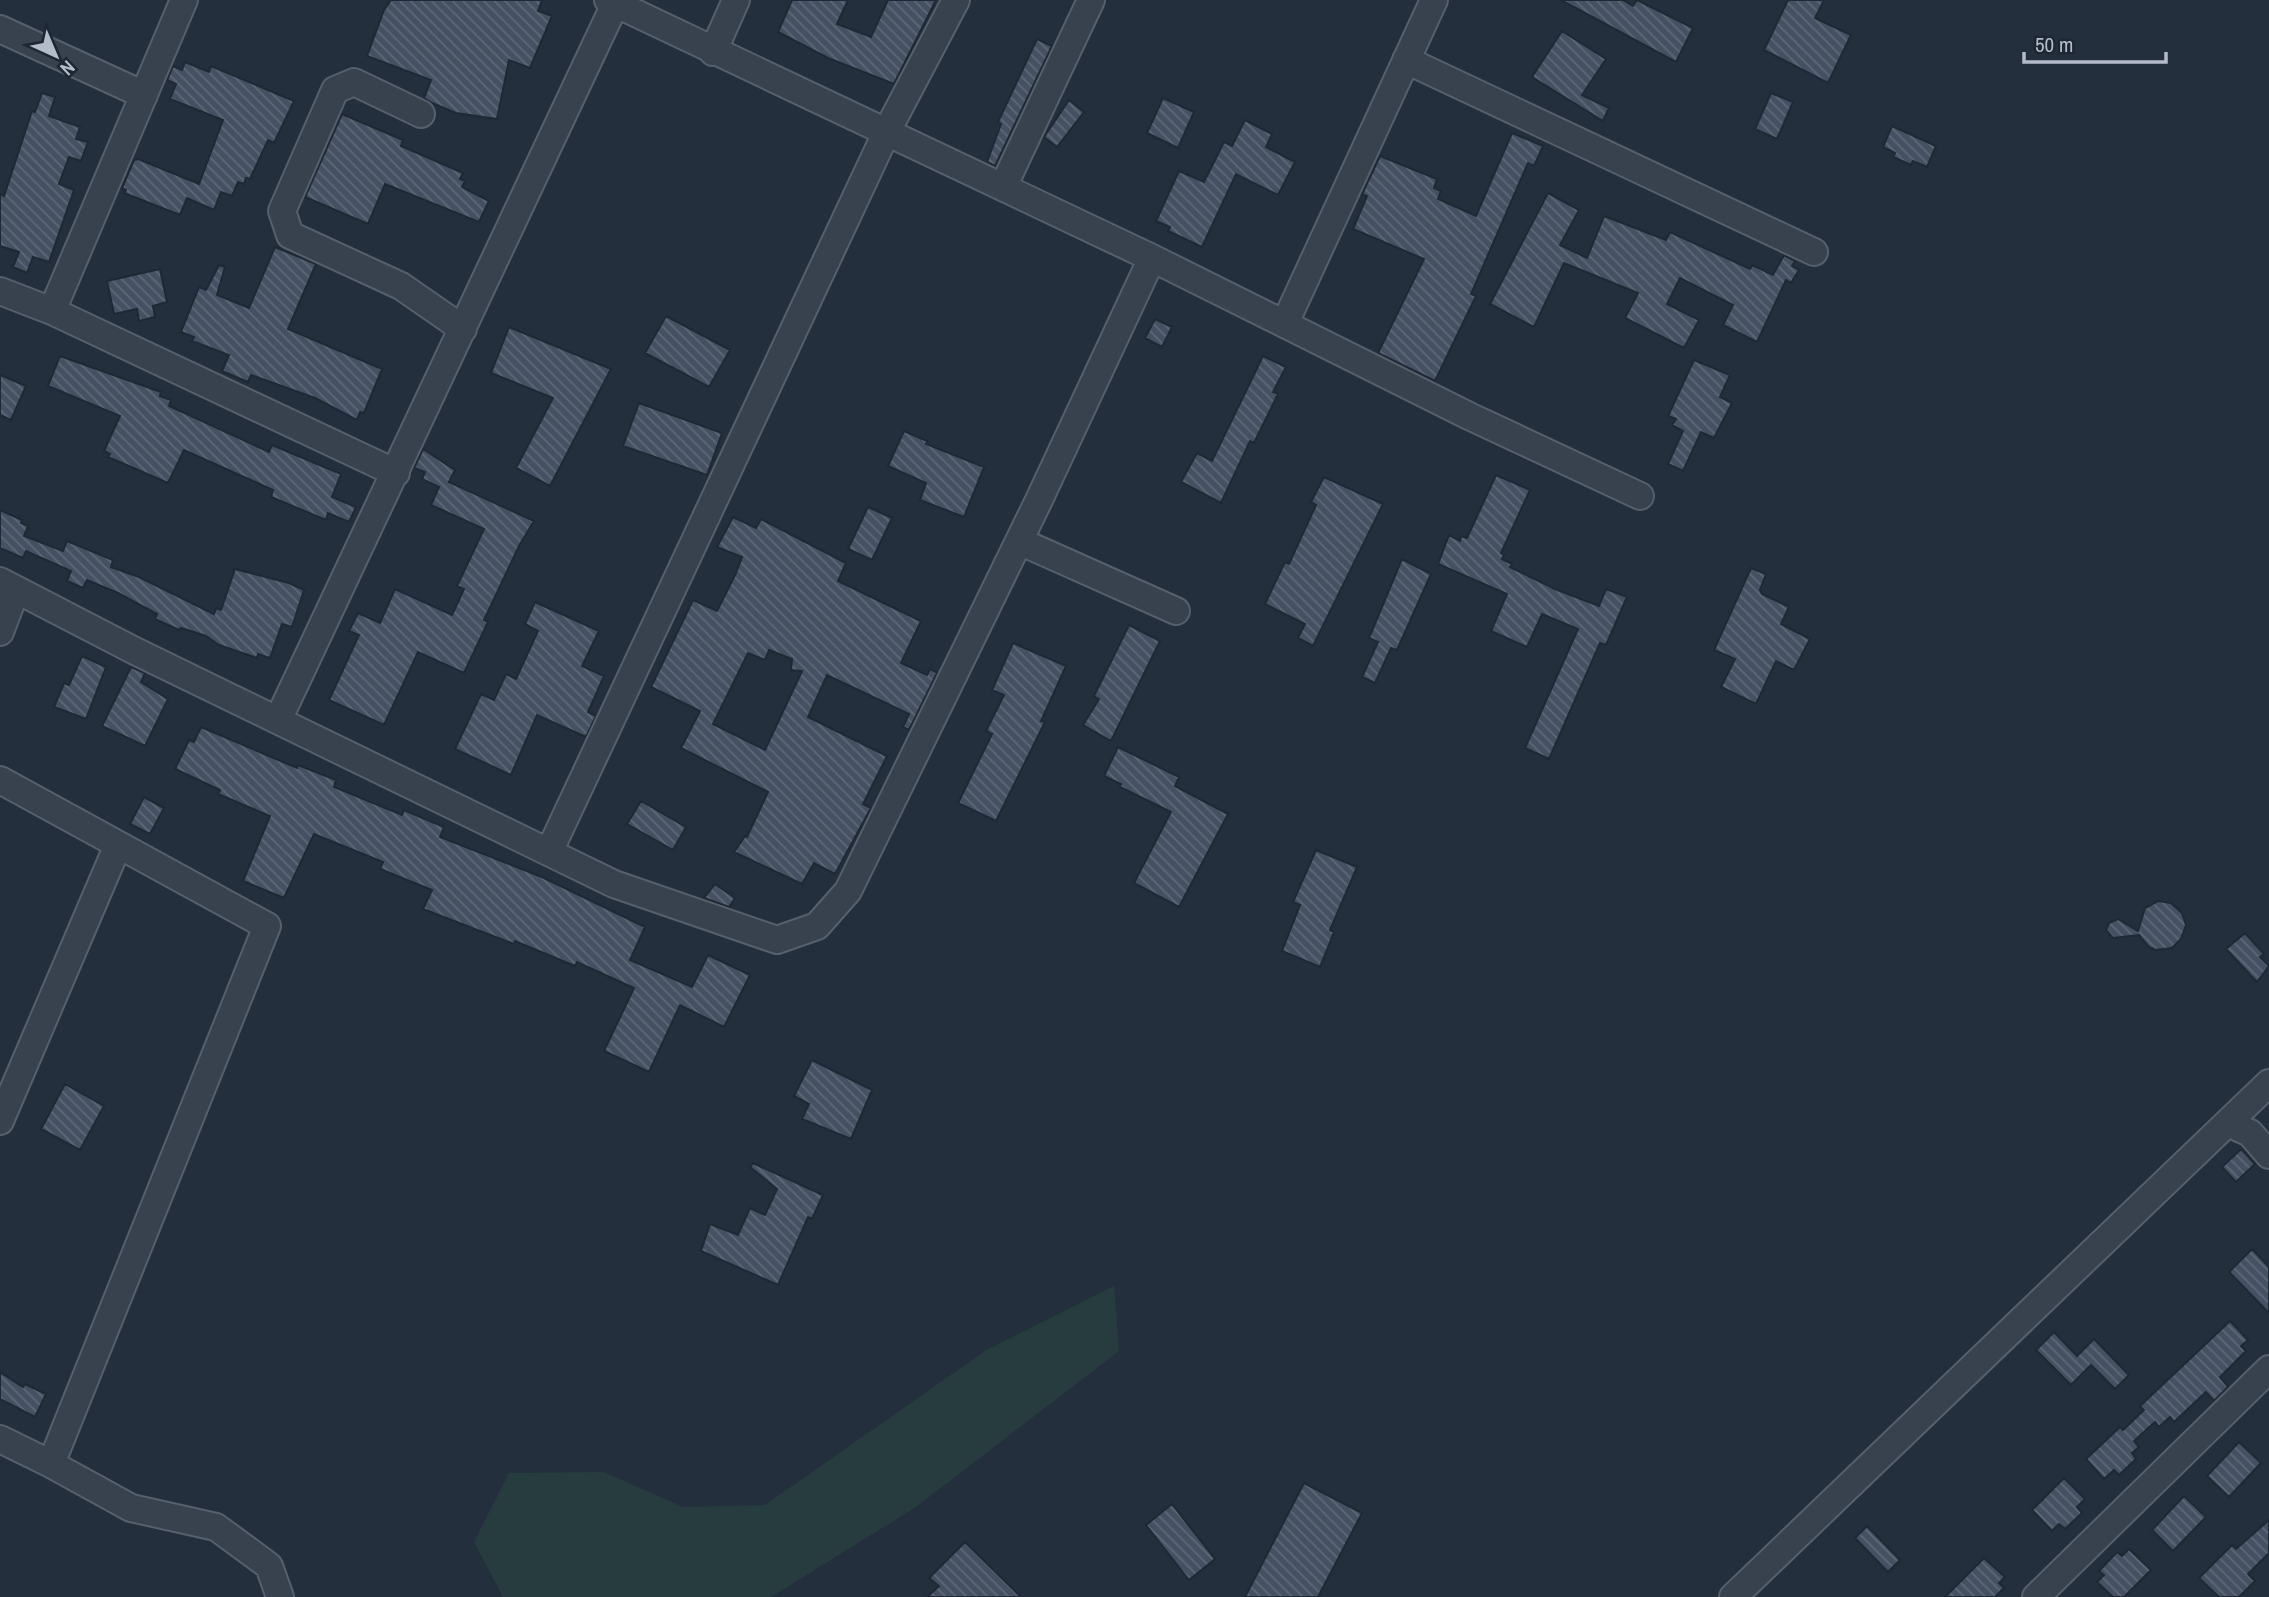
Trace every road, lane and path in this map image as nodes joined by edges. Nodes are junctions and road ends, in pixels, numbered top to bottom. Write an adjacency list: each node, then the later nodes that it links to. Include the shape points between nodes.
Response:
1 (184, 0): 10 (street)
2 (736, 0): 8 (street)
3 (956, 0): 12 (street)
4 (1091, 0): 13 (street)
5 (1434, 0): 9 (street)
6 (612, 2): 8 (street); 19 (street)
7 (0, 29): 10 (street)
8 (713, 52): 12 (street)
9 (1406, 60): 14 (street); 18 (street)
10 (144, 95): 17 (street)
11 (421, 114): 19 (street, via 355,82 335,90 282,211 290,235 401,286)
12 (887, 131): 13 (street); 29 (street)
13 (1003, 187): 15 (street)
14 (1814, 252)
15 (1152, 258): 18 (street); 22 (street)
16 (0, 291): 17 (street)
17 (52, 311): 20 (street)
18 (1285, 323): 21 (street)
19 (463, 329): 20 (street)
20 (396, 473): 26 (street)
21 (1640, 496)
22 (1018, 541): 24 (street); 29 (street, via 848,891 817,926 777,940 614,884)
23 (8, 585): 25 (street); 26 (street)
24 (1176, 611)
25 (0, 632)
26 (278, 720): 29 (street)
27 (0, 780): 28 (street)
28 (118, 845): 31 (street); 36 (street, via 267,926)
29 (549, 852)
30 (2269, 1083): 32 (street)
31 (0, 1121)
32 (2228, 1123): 33 (street, via 2250,1133); 39 (street)
33 (2269, 1155)
34 (2269, 1369): 37 (street)
35 (0, 1439): 36 (street)
36 (51, 1464): 38 (street, via 131,1508 216,1527 269,1566)
37 (2049, 1593)
38 (280, 1597)
39 (1734, 1597)

